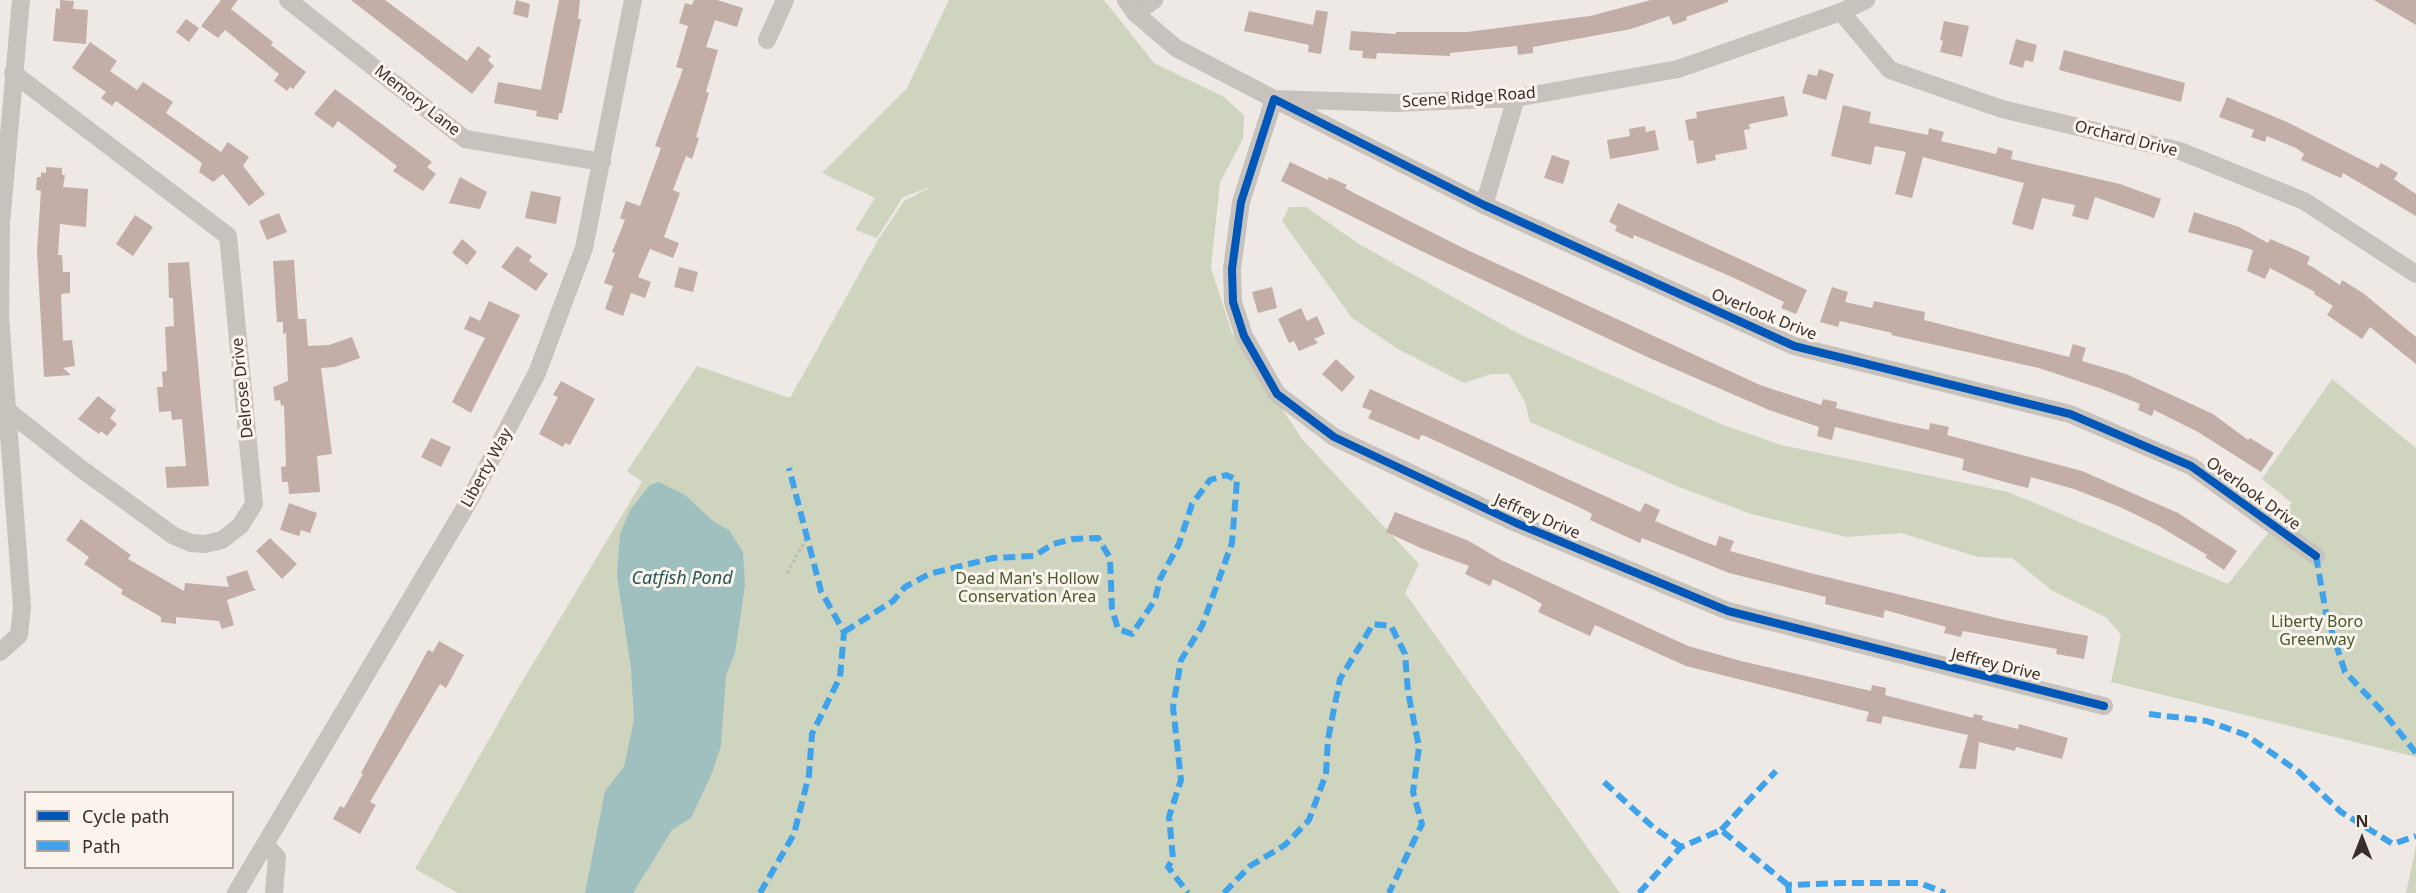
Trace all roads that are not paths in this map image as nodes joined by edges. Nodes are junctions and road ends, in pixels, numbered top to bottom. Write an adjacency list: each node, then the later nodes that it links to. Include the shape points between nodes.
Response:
1 (21, 0): 10 (street)
2 (288, 0): 13 (street, Memory Lane, via 465,139)
3 (633, 0): 13 (street, Liberty Way)
4 (785, 0): 9 (street)
5 (1154, 0): 7 (street)
6 (1866, 0): 8 (street, Scene Ridge Road)
7 (1130, 6): 12 (street, Scene Ridge Road, via 1176,48)
8 (1841, 12): 11 (street, Scene Ridge Road, via 1678,69); 15 (street, Orchard Drive, via 1890,70 2002,109 2180,151 2304,201)
9 (767, 40)
10 (13, 74): 16 (street, via 1,223 0,316); 16 (street, Delrose Drive, via 228,236 254,504 240,526 222,540 191,543 174,536)
11 (1516, 98): 12 (street, Scene Ridge Road, via 1395,103); 14 (street)
12 (1274, 99): 14 (street, Overlook Drive); 19 (street, Jeffrey Drive, via 1241,202 1232,269 1233,302 1244,336 1277,394 1334,437 1516,523 1728,611)
13 (602, 162): 20 (street, Liberty Way, via 584,248 537,373 469,501)
14 (1484, 205): 17 (street, Overlook Drive, via 1794,346 2070,414 2191,466)
15 (2416, 274)
16 (8, 411): 18 (street, via 22,607 19,635)
17 (2316, 556)
18 (0, 652)
19 (2104, 706)
20 (265, 845): 21 (street, Liberty Way); 22 (street, via 278,857)
21 (236, 893)
22 (274, 893)

